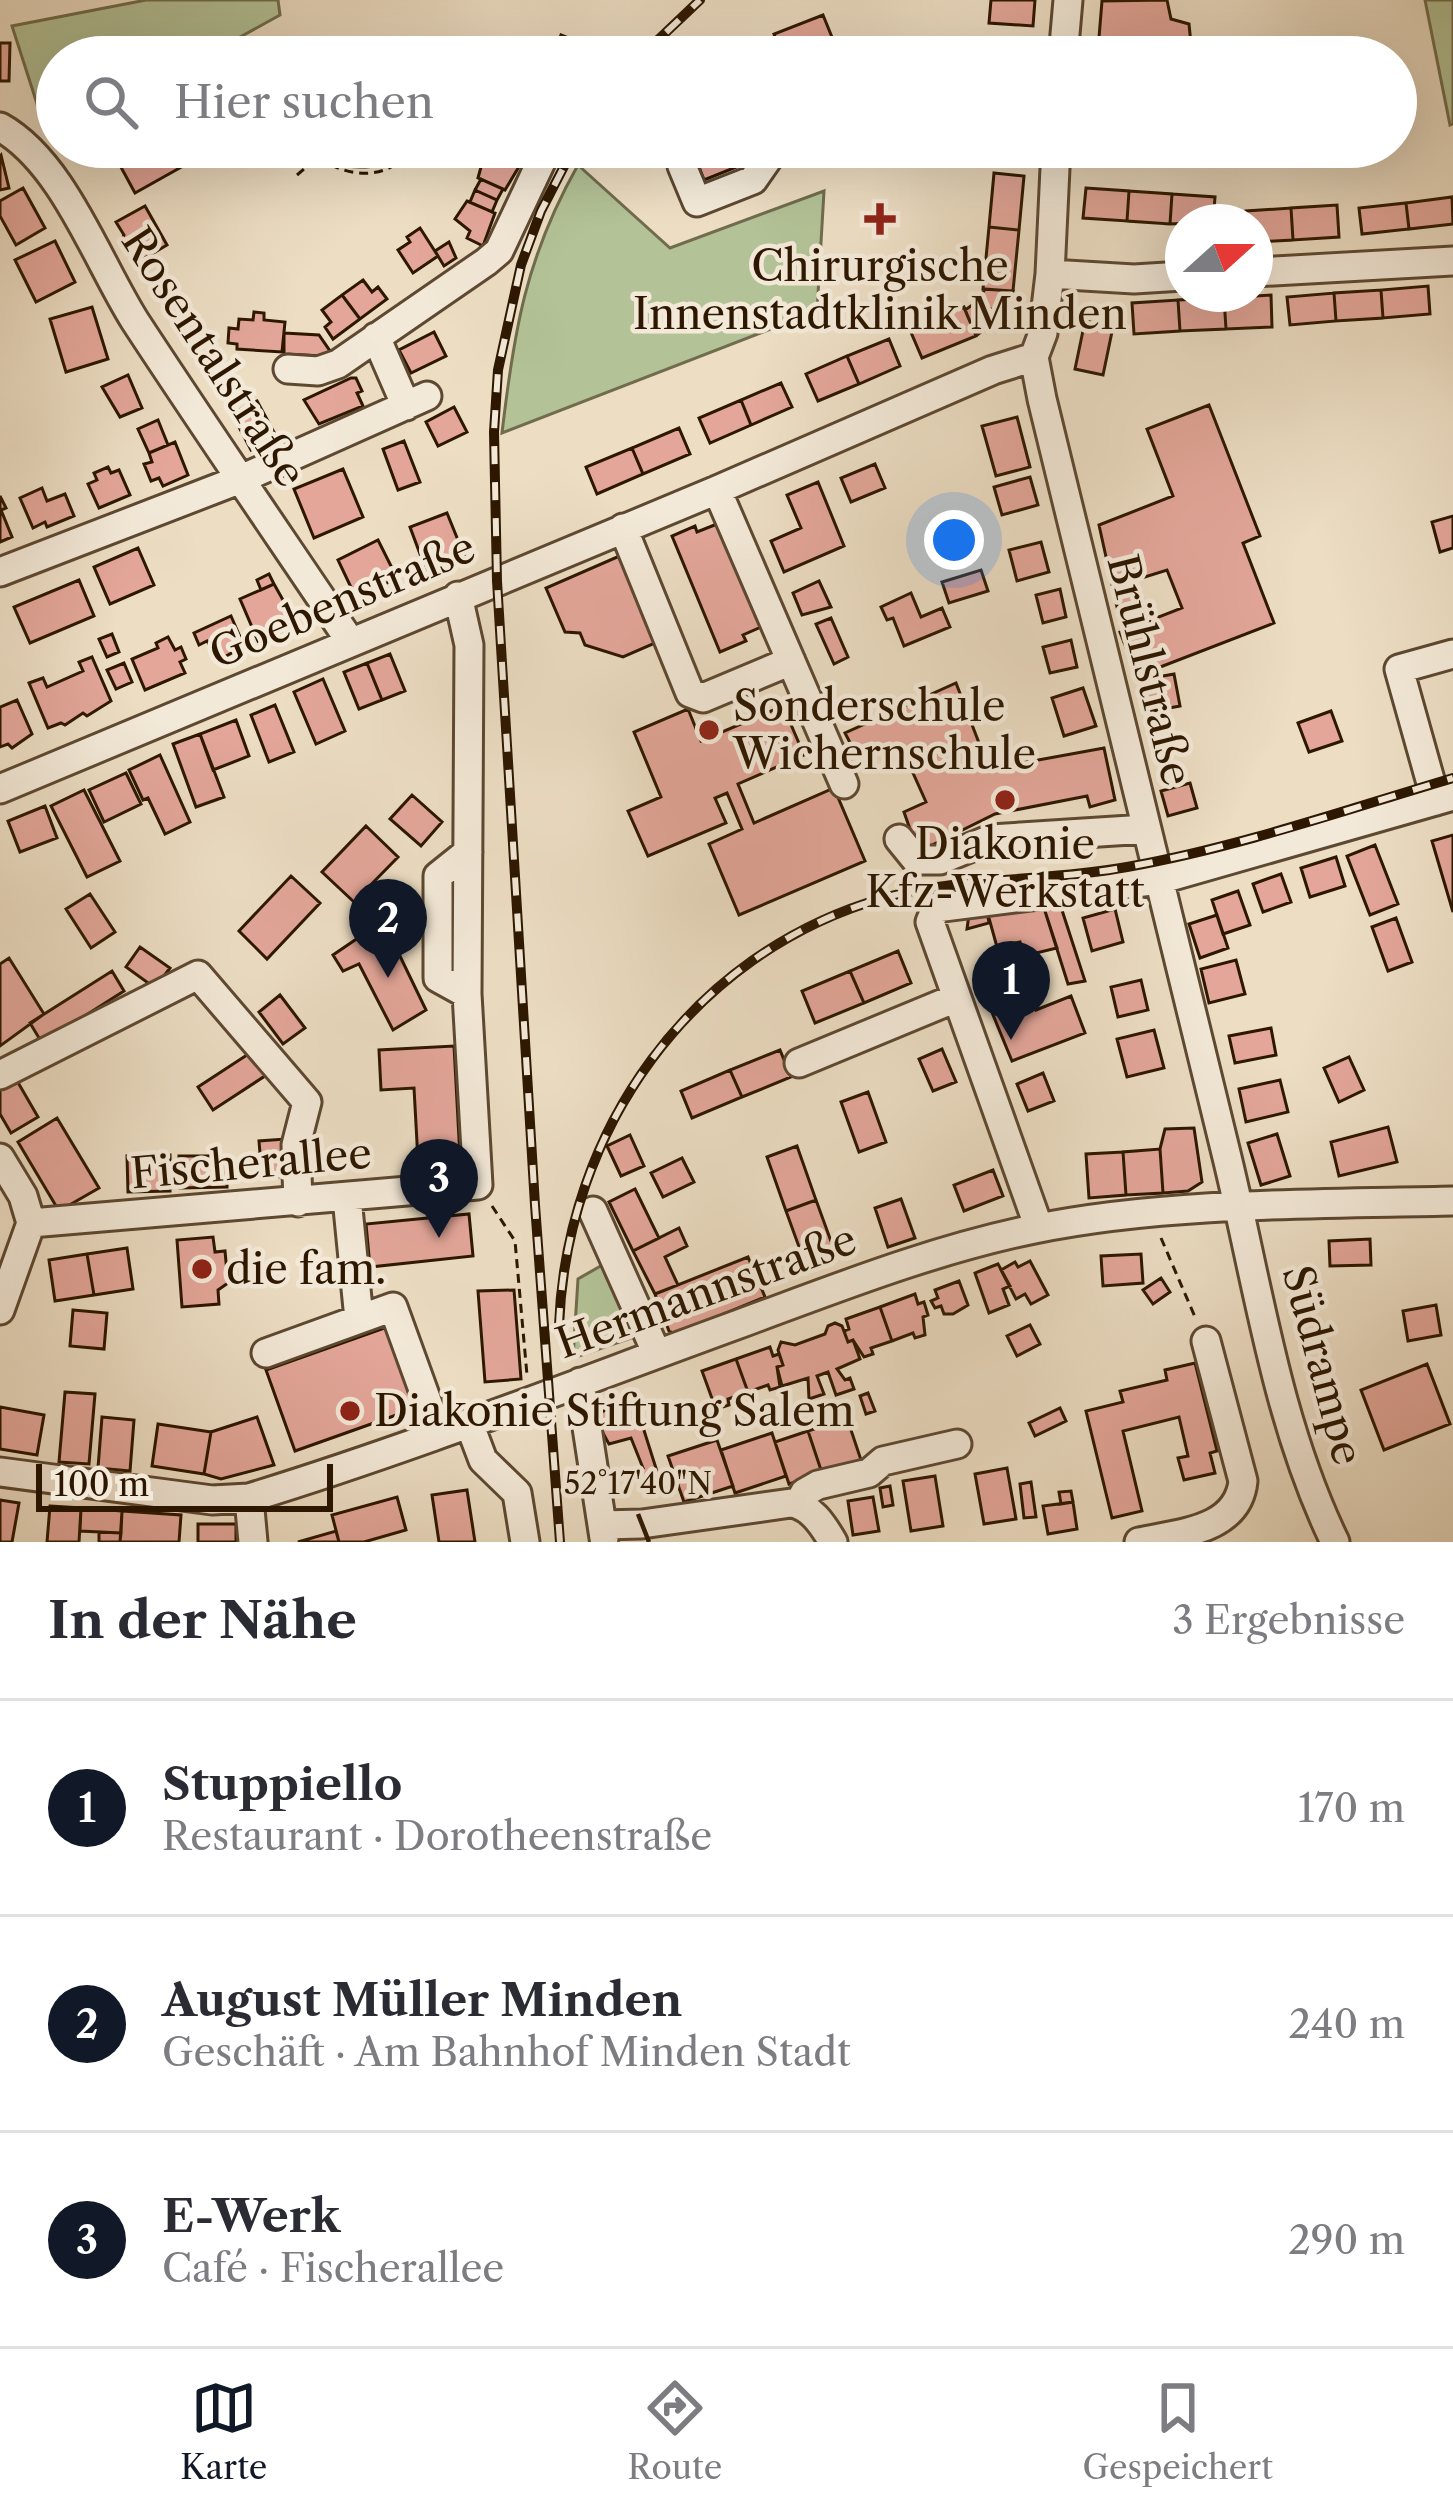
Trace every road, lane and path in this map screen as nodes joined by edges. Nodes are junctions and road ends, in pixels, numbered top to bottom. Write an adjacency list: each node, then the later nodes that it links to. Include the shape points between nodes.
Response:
1 (1068, 0): 2 (street)
2 (1065, 36)
3 (0, 127): 4 (street, Rosentalstraße)
4 (36, 156)
5 (45, 168): 21 (street, Rosentalstraße, via 133,318)
6 (305, 168): 13 (path)
7 (335, 168): 8 (path, via 365,175)
8 (392, 168)
9 (538, 168): 18 (street, via 499,250)
10 (683, 168): 11 (street, via 697,202 753,180)
11 (761, 168)
12 (1055, 168): 16 (street, Brühlstraße)
13 (297, 175)
14 (1453, 261): 15 (street)
15 (1273, 271)
16 (1050, 274): 17 (street); 19 (street, Brühlstraße)
17 (1165, 277)
18 (376, 337): 20 (street, via 338,364); 21 (street, via 417,401)
19 (1034, 357): 22 (street, Goebenstraße); 32 (street, Brühlstraße)
20 (288, 369)
21 (242, 479): 24 (street); 26 (street, Rosentalstraße)
22 (717, 490): 23 (street, Goebenstraße); 28 (street)
23 (623, 529): 25 (street, Goebenstraße); 28 (street, via 695,697)
24 (0, 572)
25 (458, 596): 26 (street, Goebenstraße); 39 (street, via 469,645 467,994)
26 (350, 641): 30 (street, Goebenstraße)
27 (1453, 654): 31 (street, via 1400,669)
28 (791, 661): 29 (street)
29 (844, 784)
30 (0, 788)
31 (1444, 798): 34 (street)
32 (1146, 829): 33 (street, via 991,839 940,860 916,860); 34 (street, Brühlstraße)
33 (898, 839)
34 (1159, 880): 35 (street, via 944,904 930,922); 43 (street, Brühlstraße)
35 (952, 987): 36 (street); 47 (street)
36 (799, 1063)
37 (0, 1075): 42 (street, via 198,975 307,1102 296,1144)
38 (0, 1158): 46 (street)
39 (478, 1185): 40 (street, Fischerallee); 54 (path, via 514,1241)
40 (347, 1198): 42 (street, Fischerallee); 49 (street)
41 (1453, 1201): 43 (street, Hermannstraße)
42 (298, 1202): 46 (street, Fischerallee)
43 (1239, 1208): 45 (street, Hermannstraße); 66 (street, Südrampe, via 1276,1384)
44 (593, 1211): 52 (street)
45 (1152, 1214): 47 (street, Hermannstraße); 50 (path)
46 (31, 1223): 48 (street)
47 (1039, 1228): 52 (street, Hermannstraße, via 934,1252)
48 (0, 1310)
49 (359, 1319): 51 (street); 56 (street, via 393,1307)
50 (1206, 1340): 65 (street, via 1243,1481 1240,1499 1200,1528)
51 (266, 1353)
52 (657, 1354): 53 (street, Hermannstraße)
53 (580, 1382): 54 (street, Hermannstraße); 61 (street)
54 (529, 1401): 55 (street, Hermannstraße)
55 (469, 1423): 56 (street, Hermannstraße); 63 (street, via 483,1460 518,1493)
56 (439, 1434): 59 (street, Hermannstraße)
57 (957, 1444): 60 (street, via 818,1485)
58 (0, 1472): 59 (street, Hermannstraße)
59 (249, 1498): 62 (street)
60 (800, 1504): 61 (street); 64 (street)
61 (603, 1533)
62 (253, 1542)
63 (525, 1542)
64 (833, 1542)
65 (1139, 1542)
66 (1335, 1542)

